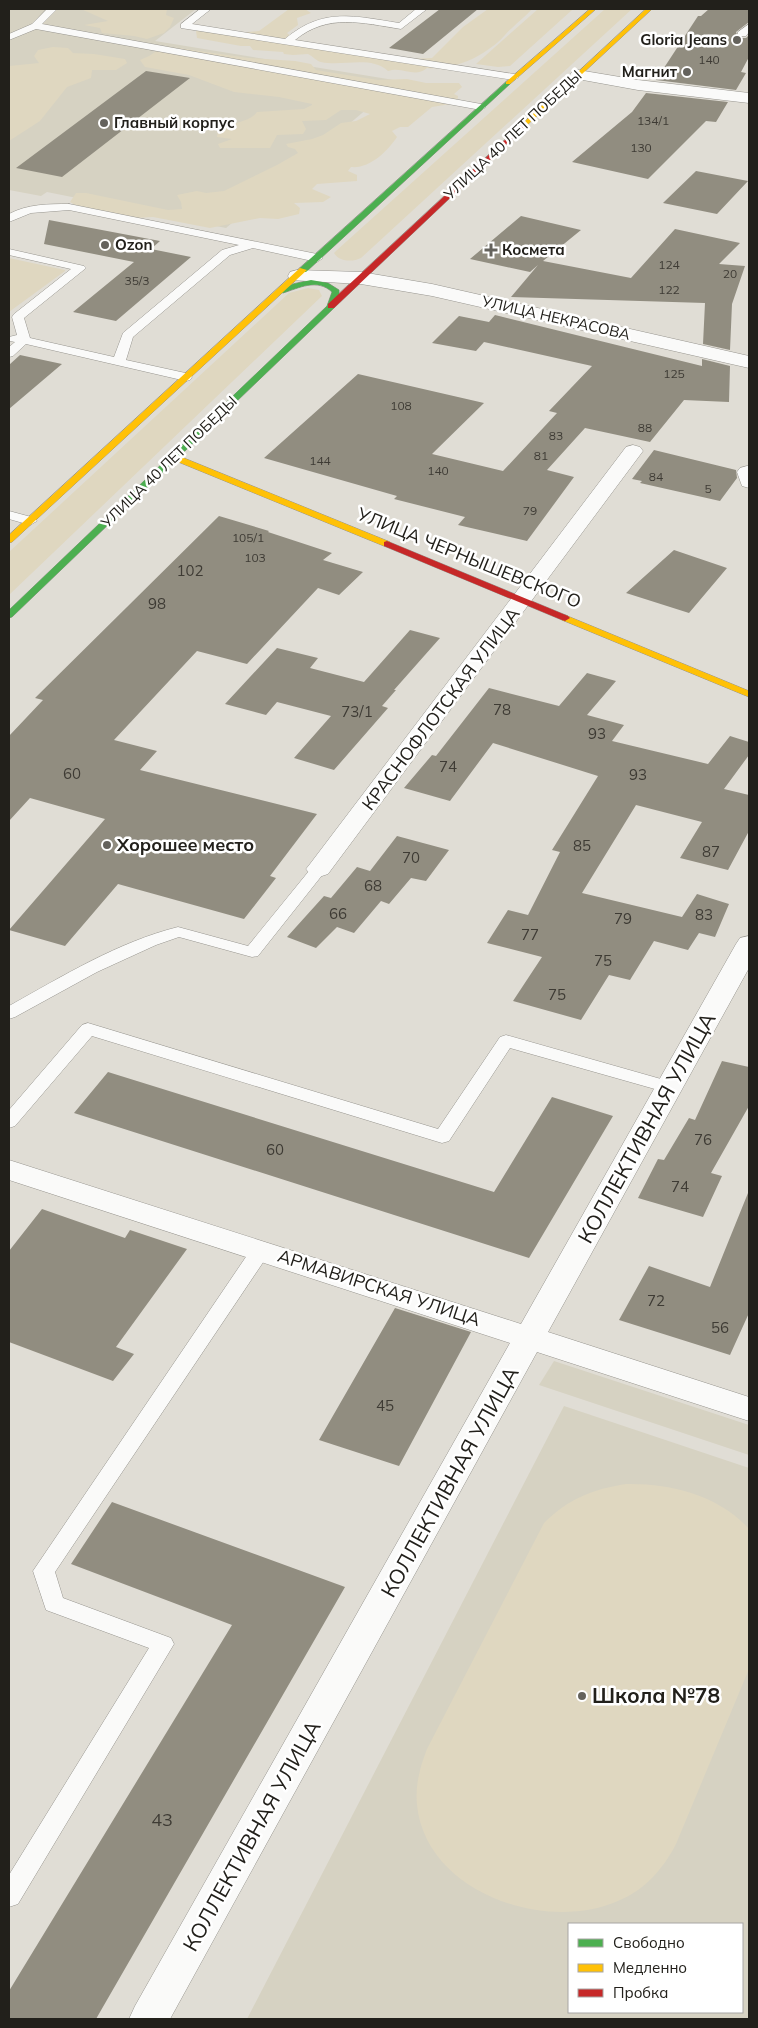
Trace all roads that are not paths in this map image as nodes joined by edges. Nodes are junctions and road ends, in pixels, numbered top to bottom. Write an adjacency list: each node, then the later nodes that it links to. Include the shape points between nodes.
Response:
1 (52, 9): 6 (lane)
2 (206, 9): 8 (lane, via 184,26)
3 (422, 9): 8 (lane, via 401,26 349,19 326,21 307,26)
4 (593, 9): 10 (main road)
5 (650, 9): 9 (main road, УЛИЦА 40 ЛЕТ ПОБЕДЫ)
6 (35, 26): 7 (lane); 12 (lane)
7 (9, 37)
8 (287, 42): 10 (lane)
9 (578, 74): 11 (street); 17 (main road, УЛИЦА 40 ЛЕТ ПОБЕДЫ)
10 (514, 77): 12 (main road)
11 (749, 98)
12 (481, 107): 16 (main road, via 327,249 322,258)
13 (9, 219): 14 (lane, via 40,209 69,207)
14 (255, 245): 16 (lane); 25 (lane, via 226,252 127,336)
15 (9, 252): 23 (lane, via 80,268 18,317)
16 (324, 262): 17 (main road, УЛИЦА 40 ЛЕТ ПОБЕДЫ, via 348,270 370,267); 18 (main road)
17 (378, 262): 19 (main road, УЛИЦА 40 ЛЕТ ПОБЕДЫ)
18 (297, 276): 19 (street); 20 (main road)
19 (362, 278): 21 (main road, УЛИЦА 40 ЛЕТ ПОБЕДЫ); 26 (street, УЛИЦА НЕКРАСОВА, via 432,290)
20 (277, 294): 21 (main road, via 297,284 317,283 334,288 336,298); 27 (main road)
21 (330, 307): 29 (main road, УЛИЦА 40 ЛЕТ ПОБЕДЫ)
22 (9, 337): 23 (lane)
23 (24, 340): 24 (lane); 25 (lane)
24 (9, 353)
25 (119, 362): 27 (lane)
26 (749, 362)
27 (186, 377): 31 (main road)
28 (633, 451): 33 (street, КРАСНОФЛОТСКАЯ УЛИЦА)
29 (174, 457): 33 (main road, УЛИЦА ЧЕРНЫШЕВСКОГО); 34 (main road, УЛИЦА 40 ЛЕТ ПОБЕДЫ)
30 (9, 515): 31 (lane)
31 (30, 520): 32 (main road)
32 (9, 540)
33 (523, 600): 35 (main road, УЛИЦА ЧЕРНЫШЕВСКОГО); 36 (street, КРАСНОФЛОТСКАЯ УЛИЦА)
34 (9, 616)
35 (749, 694)
36 (320, 869): 38 (lane, via 252,952 178,932 150,940 91,968)
37 (749, 944): 39 (street, КОЛЛЕКТИВНАЯ УЛИЦА)
38 (9, 1013)
39 (669, 1088): 40 (lane, via 506,1041 442,1136 88,1029); 43 (street, КОЛЛЕКТИВНАЯ УЛИЦА)
40 (9, 1122)
41 (9, 1170): 42 (street, АРМАВИРСКАЯ УЛИЦА)
42 (261, 1250): 43 (street, АРМАВИРСКАЯ УЛИЦА); 45 (lane, via 44,1571 54,1604 162,1644)
43 (531, 1337): 44 (street, АРМАВИРСКАЯ УЛИЦА); 46 (street, КОЛЛЕКТИВНАЯ УЛИЦА)
44 (749, 1409)
45 (9, 1896)
46 (149, 2019)

